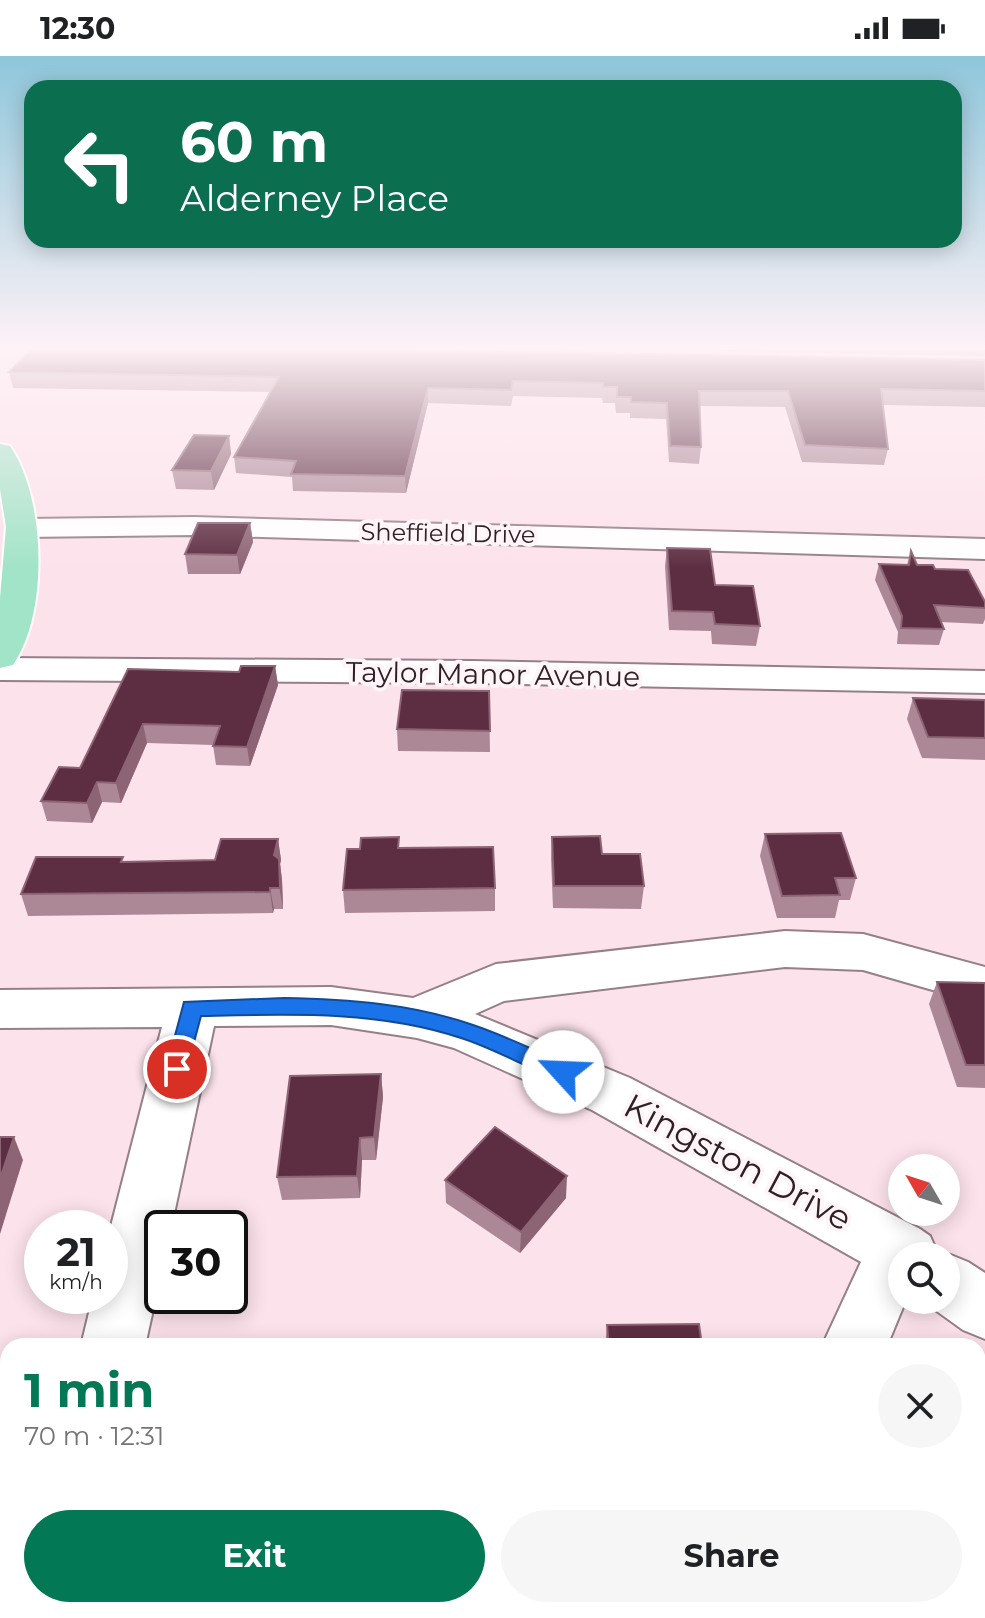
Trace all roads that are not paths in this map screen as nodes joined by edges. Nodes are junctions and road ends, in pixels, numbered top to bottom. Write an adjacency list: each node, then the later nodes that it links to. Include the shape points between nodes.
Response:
1 (0, 452): 2 (main road)
2 (23, 528): 3 (street, Sheffield Drive, via 194,526); 4 (main road)
3 (985, 549)
4 (6, 623): 5 (main road)
5 (0, 657)
6 (0, 669): 7 (street, Taylor Manor Avenue)
7 (985, 682)
8 (985, 986): 11 (street, via 863,952 785,949 496,983)
9 (192, 1008): 10 (street, Kingston Drive); 11 (street, Kingston Drive, via 331,1006); 16 (street)
10 (0, 1009)
11 (417, 1018): 12 (street, Kingston Drive, via 503,1045 611,1094)
12 (888, 1247)
13 (960, 1292): 15 (street, Kingston Drive)
14 (888, 1301): 17 (street)
15 (985, 1309)
16 (115, 1338)
17 (860, 1338)

